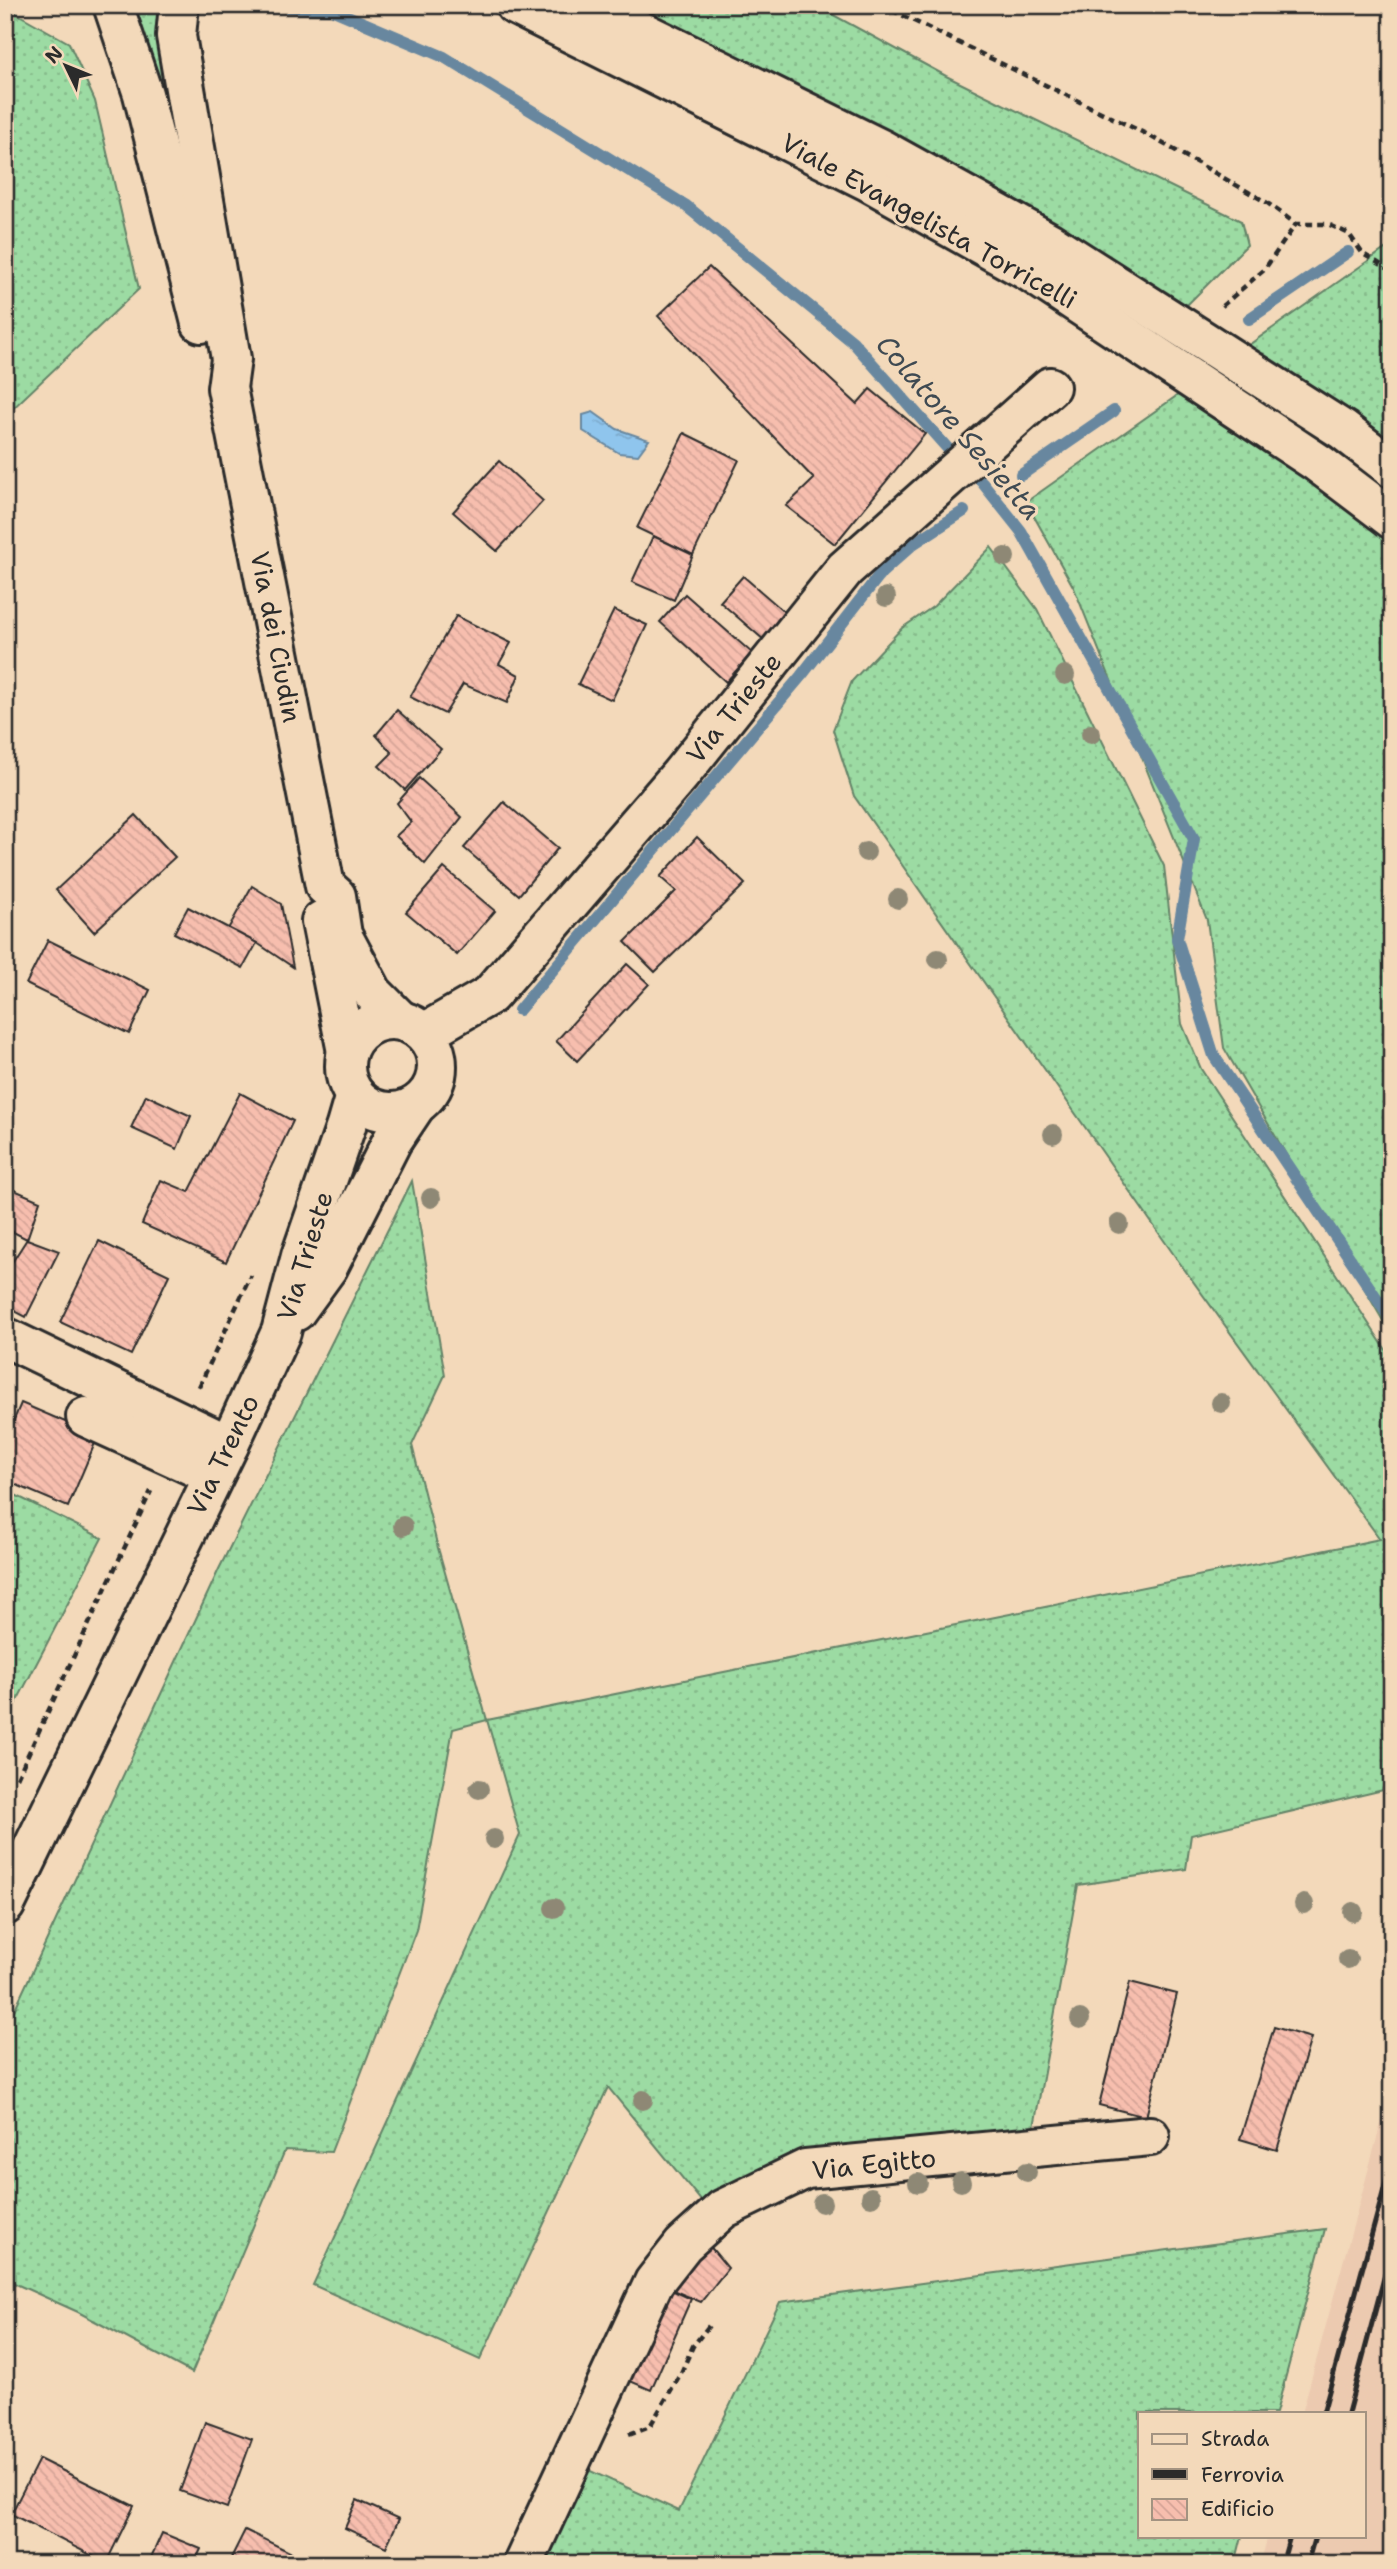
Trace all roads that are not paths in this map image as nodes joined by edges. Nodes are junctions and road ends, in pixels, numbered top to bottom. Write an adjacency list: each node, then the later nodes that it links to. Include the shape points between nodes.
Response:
1 (113, 5): 6 (street, Via dei Ciudin, via 143,94 212,367)
2 (179, 5): 6 (street, Via dei Ciudin, via 176,36 231,359)
3 (515, 5): 8 (street, Viale Evangelista Torricelli, via 868,181 1030,272 1318,463)
4 (588, 5): 7 (street, Viale Evangelista Torricelli, via 883,150 1049,242 1343,430)
5 (1050, 387): 10 (street, Via Trieste, via 845,569 680,775 490,995)
6 (228, 388): 9 (street, Via dei Ciudin)
7 (1392, 468)
8 (1392, 519)
9 (325, 886): 10 (street, Via dei Ciudin, via 336,897 342,935 373,993); 11 (street, Via dei Ciudin, via 317,900)
10 (413, 1027): 11 (street, via 388,1020 375,1023 363,1029); 13 (street, via 432,1044 438,1071 427,1096)
11 (347, 1052): 12 (street, via 344,1066)
12 (355, 1095): 13 (street, via 376,1110 403,1111); 14 (street, Via Trieste, via 301,1256)
13 (416, 1105): 14 (street, Via Trieste, via 392,1141 328,1267)
14 (281, 1332): 18 (street, Via Trento)
15 (5, 1337): 17 (street)
16 (86, 1417): 17 (street)
17 (175, 1438): 18 (street)
18 (221, 1460): 19 (street, Via Trento)
19 (5, 1905)
20 (1150, 2136): 21 (street, Via Egitto, via 806,2169 723,2209 683,2245 654,2283)
21 (523, 2564)

